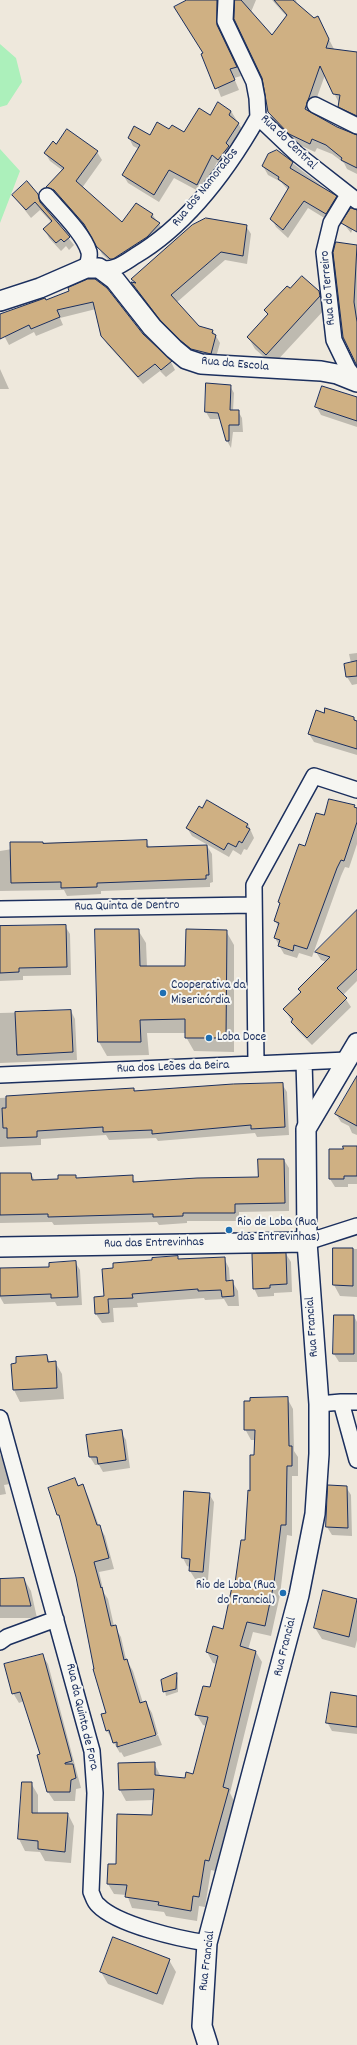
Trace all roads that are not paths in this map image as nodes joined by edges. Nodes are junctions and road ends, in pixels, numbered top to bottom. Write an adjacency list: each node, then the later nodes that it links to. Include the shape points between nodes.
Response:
1 (226, 0): 3 (street, Rua do Central, via 225,21 254,82)
2 (315, 105): 4 (street)
3 (258, 117): 6 (street, Rua do Central, via 297,154); 7 (street, Rua dos Namorados, via 224,170 179,224 157,243 113,270)
4 (357, 126)
5 (47, 196): 7 (street, via 80,236)
6 (352, 198): 9 (street, Rua do Terreiro, via 331,223 324,252 334,340)
7 (94, 268): 8 (street); 9 (street, Rua da Escola, via 114,280 152,327 186,359 212,365 315,370)
8 (0, 301)
9 (357, 381)
10 (357, 790): 11 (street, via 314,776 254,885)
11 (253, 905): 12 (street, Rua Quinta de Dentro); 16 (street)
12 (0, 910)
13 (357, 1043): 14 (street)
14 (347, 1060): 15 (street, Rua dos Leões da Beira); 18 (street)
15 (304, 1062): 16 (street, Rua dos Leões da Beira); 18 (street)
16 (256, 1064): 17 (street, Rua dos Leões da Beira)
17 (0, 1076)
18 (306, 1129): 20 (street, Rua Francial)
19 (357, 1226): 20 (street)
20 (307, 1242): 21 (street, Rua das Entrevinhas); 24 (street, Rua Francial)
21 (0, 1247)
22 (341, 1402): 23 (street); 24 (street); 26 (street)
23 (357, 1402)
24 (318, 1404): 29 (street, Rua Francial, via 319,1454 315,1514 305,1570)
25 (0, 1418): 27 (street, Rua da Quinta de Fora)
26 (357, 1460)
27 (56, 1619): 28 (street); 29 (street, Rua da Quinta de Fora, via 90,1744 95,1772 91,1892 96,1904 108,1913 156,1932)
28 (0, 1642)
29 (207, 1944): 30 (street, Rua Francial, via 202,2026)
30 (208, 2045)

